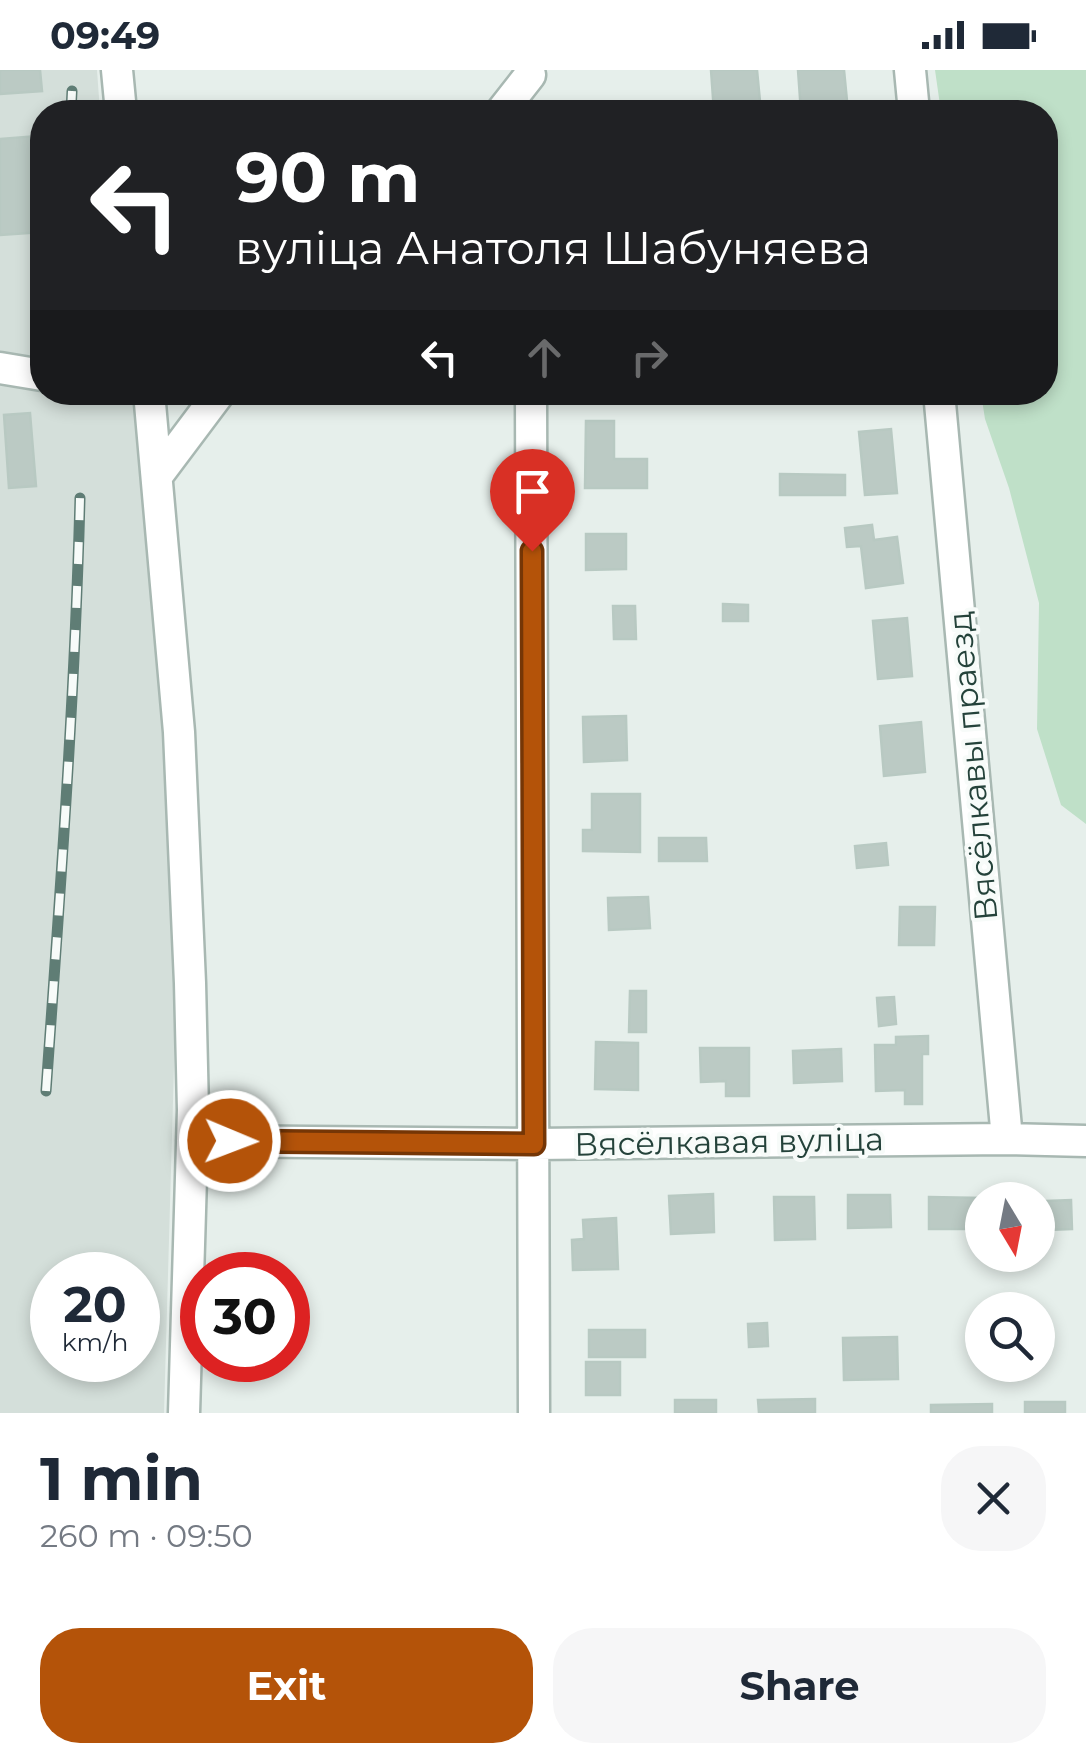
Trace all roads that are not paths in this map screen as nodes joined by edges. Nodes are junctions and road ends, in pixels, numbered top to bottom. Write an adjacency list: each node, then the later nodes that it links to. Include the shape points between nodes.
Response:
1 (117, 70): 4 (street)
2 (910, 70): 7 (street)
3 (530, 73): 5 (street); 6 (street)
4 (120, 100)
5 (510, 100)
6 (530, 100)
7 (913, 100)
8 (0, 368): 9 (street)
9 (30, 374)
10 (148, 405): 14 (street)
11 (210, 405): 14 (street)
12 (531, 405): 18 (street)
13 (940, 405): 15 (street, Вясёлкавы праезд)
14 (157, 476): 16 (street, via 179,732)
15 (1007, 1140): 17 (street, Вясёлкавая вуліца); 18 (street, Вясёлкавая вуліца)
16 (192, 1141): 18 (street, Вясёлкавая вуліца); 19 (street)
17 (1086, 1141)
18 (534, 1144): 20 (street)
19 (184, 1413)
20 (534, 1413)

